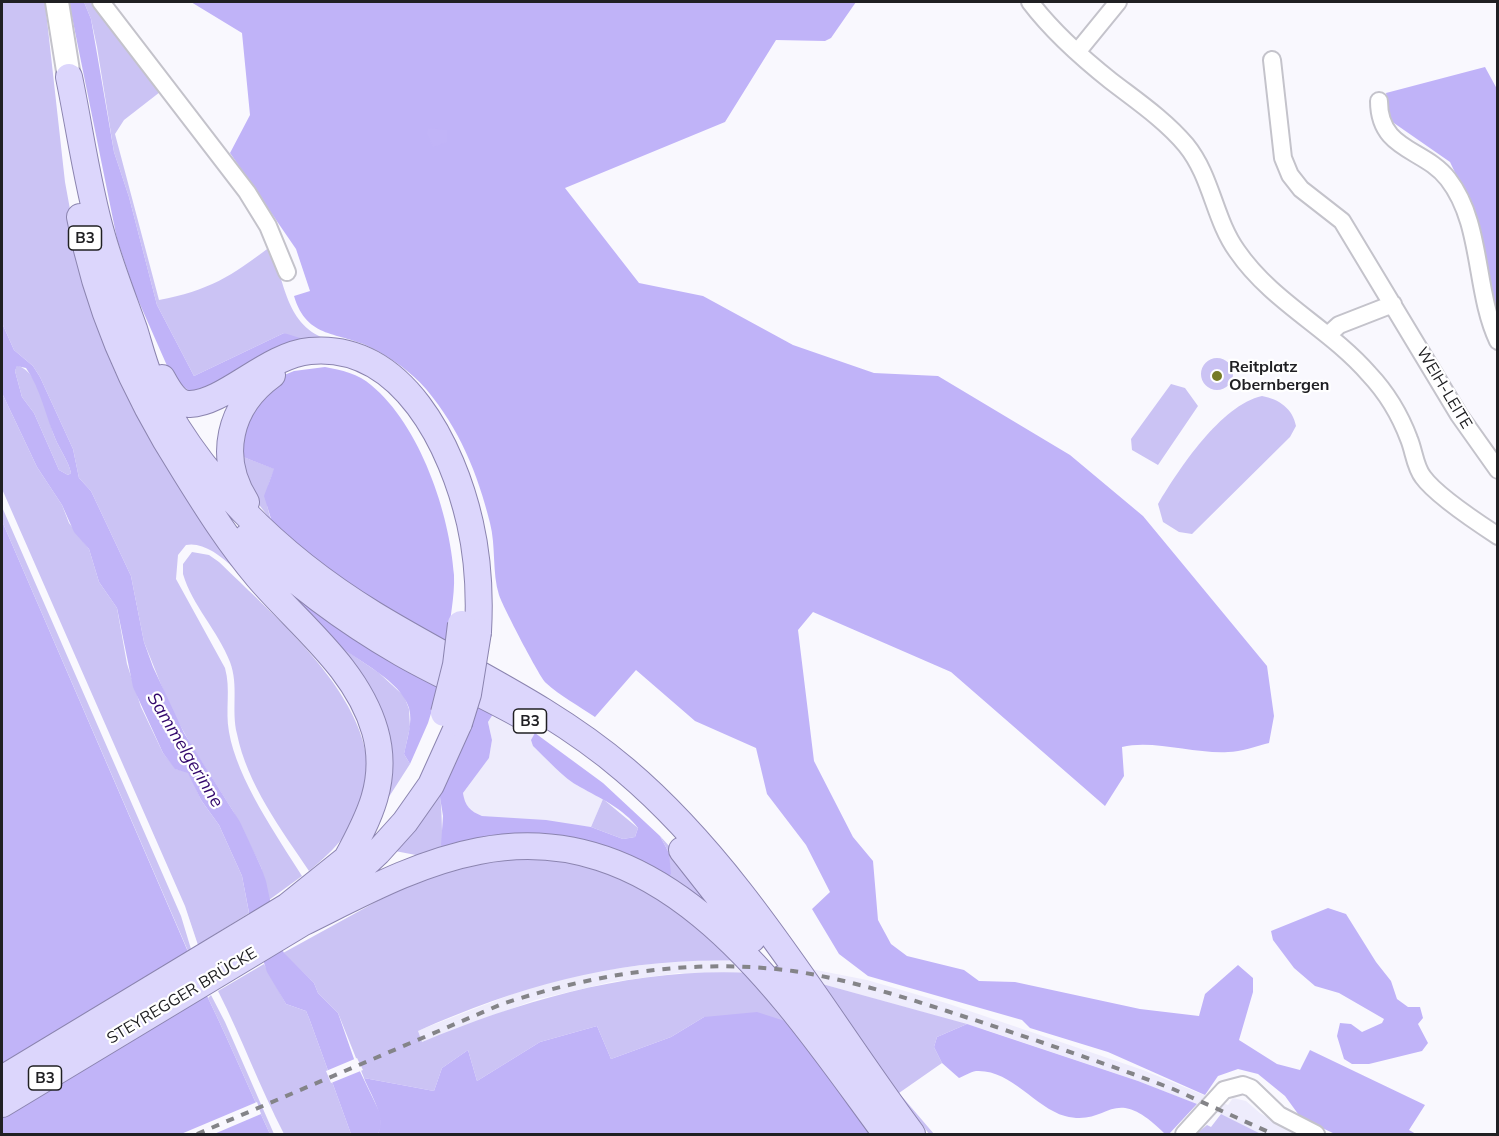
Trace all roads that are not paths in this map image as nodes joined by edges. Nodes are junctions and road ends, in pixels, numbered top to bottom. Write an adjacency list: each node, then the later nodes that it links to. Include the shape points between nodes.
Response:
1 (57, 2): 7 (main road)
2 (101, 2): 9 (street, via 247,192 272,234)
3 (1030, 2): 5 (street)
4 (1118, 2): 5 (street)
5 (1078, 51): 12 (street, via 1186,145 1208,182 1237,252 1290,308)
6 (1272, 60): 10 (street, WEIH-LEITE, via 1283,158 1290,175 1301,189 1342,221)
7 (69, 77): 11 (main road, B3, via 101,235); 15 (main road, B3, via 75,188 100,298 138,392)
8 (1379, 101): 13 (street, via 1382,124 1391,138 1440,171 1457,194 1467,219 1486,310)
9 (287, 272)
10 (1394, 304): 12 (street, via 1347,322); 14 (street, WEIH-LEITE, via 1459,415)
11 (134, 328): 17 (main road, B3, via 148,373 192,450 235,503); 18 (main road, B3, via 169,391 183,404 201,402 284,357 311,351 344,353 362,359 404,388 438,436 466,507 476,564)
12 (1328, 335): 16 (street, via 1371,375 1389,399 1423,477)
13 (1497, 341)
14 (1497, 470)
15 (186, 474): 19 (main road, via 224,535 344,671 367,708 379,747 378,786); 20 (main road, B3, via 286,575 325,606 402,654 520,715 613,780 698,868 780,978)
16 (1497, 536)
17 (274, 538): 18 (main road, B3, via 234,480 229,449 236,417 254,390 286,368 327,361 352,367 377,382 402,408 434,467 457,546); 24 (main road, B3, via 322,580 373,614 565,724 646,788 726,875)
18 (469, 628): 19 (main road, B3, bridge, via 468,694 452,718 440,768 392,838)
19 (353, 877): 20 (main road, B3, via 420,867 490,849 540,847 602,858 662,885 704,916 761,973); 21 (main road, STEYREGGER BRÜCKE / B3, via 296,900); 22 (main road, STEYREGGER BRÜCKE / B3, via 302,923)
20 (813, 1034): 23 (main road, B3)
21 (2, 1079)
22 (2, 1104)
23 (886, 1134)
24 (912, 1134)
25 (1184, 1134): 26 (street, via 1224,1090 1243,1085 1279,1114)
26 (1316, 1134)

